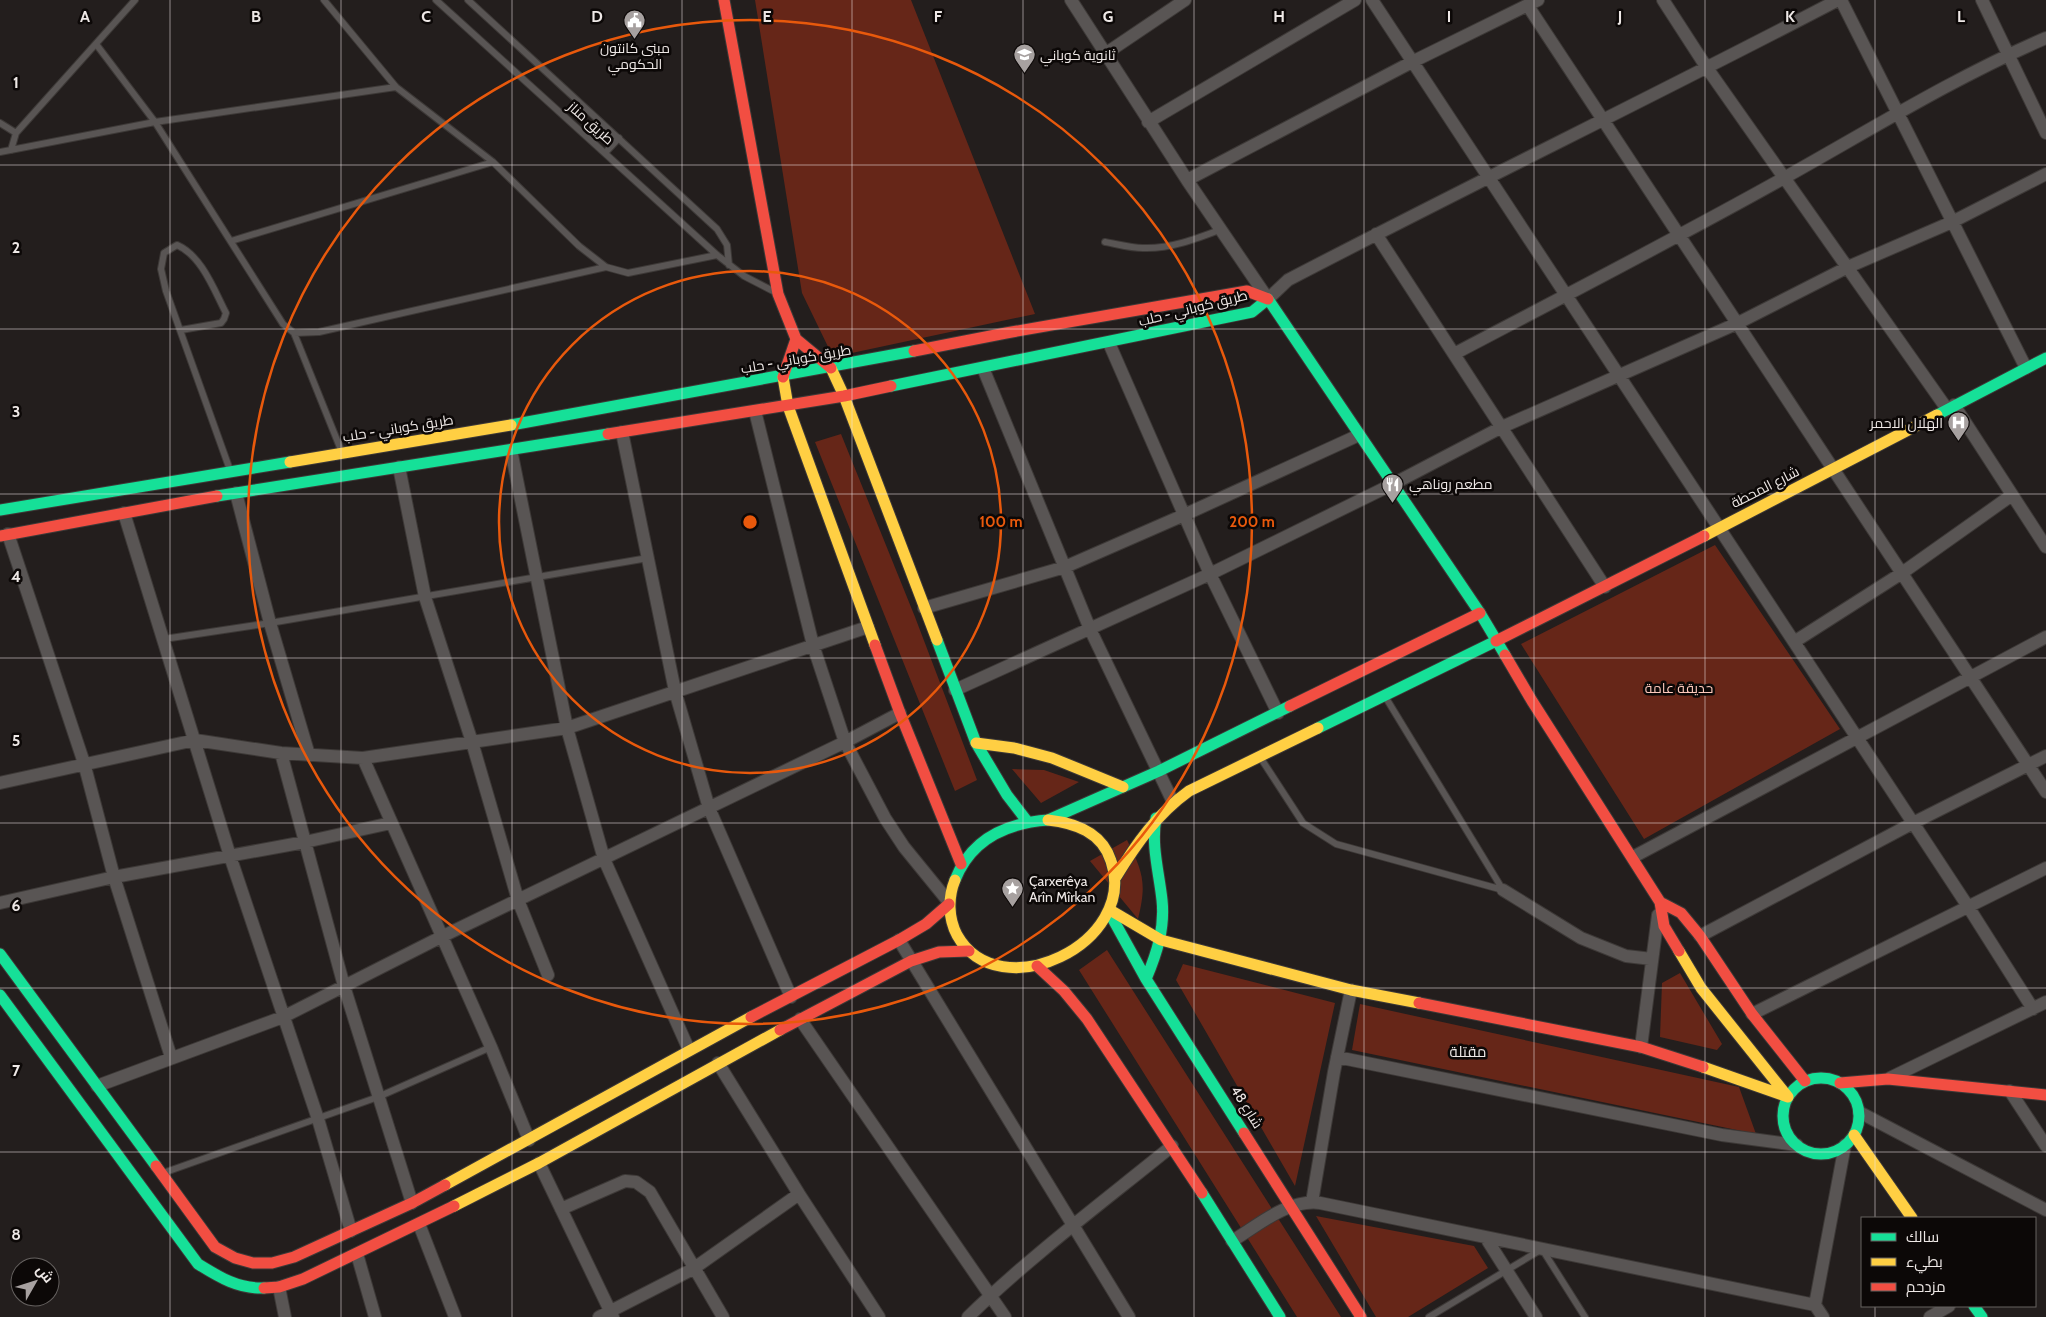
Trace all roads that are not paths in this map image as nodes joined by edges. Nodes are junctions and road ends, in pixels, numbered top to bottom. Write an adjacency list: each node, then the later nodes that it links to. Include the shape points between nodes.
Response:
1 (135, 0): 15 (lane)
2 (324, 0): 20 (lane)
3 (436, 0): 31 (lane, طريق مناز)
4 (468, 0): 28 (lane, طريق مناز)
5 (724, 0): 47 (main road)
6 (1071, 0): 16 (street)
7 (1185, 0): 16 (street)
8 (1355, 0): 24 (street)
9 (1372, 0): 18 (street)
10 (1663, 0): 19 (street)
11 (1840, 0): 19 (street); 21 (street)
12 (1982, 0): 17 (street)
13 (1533, 3): 18 (street); 22 (street)
14 (2046, 38): 17 (street)
15 (96, 44): 23 (lane); 26 (lane)
16 (1105, 54): 24 (street)
17 (2008, 54): 21 (street); 27 (street)
18 (1412, 62): 34 (street); 36 (street)
19 (1707, 68): 22 (street); 35 (street)
20 (396, 87): 23 (lane); 32 (lane)
21 (1898, 113): 35 (street); 37 (street)
22 (1603, 119): 34 (street); 40 (street)
23 (155, 122): 29 (lane); 41 (lane)
24 (1148, 122): 36 (street)
25 (0, 123): 26 (lane)
26 (16, 133): 29 (lane)
27 (2046, 133)
28 (619, 138): 31 (lane); 44 (lane, طريق مناز, via 717,229 727,246)
29 (11, 150): 30 (lane)
30 (0, 152)
31 (605, 153): 43 (lane, طريق مناز)
32 (493, 162): 41 (lane); 45 (lane, via 579,246)
33 (2046, 174): 37 (street)
34 (1489, 178): 39 (street); 48 (street)
35 (1784, 178): 40 (street); 46 (street)
36 (1186, 180): 38 (street)
37 (1952, 222): 46 (street); 59 (street)
38 (1222, 229): 42 (lane, via 1189,242 1155,248); 49 (street)
39 (1376, 234): 49 (street, via 1288,280); 55 (street)
40 (1680, 235): 48 (street); 50 (street)
41 (231, 241): 52 (lane, via 283,324)
42 (1105, 242)
43 (717, 255): 44 (lane, طريق مناز); 45 (lane, via 628,273)
44 (729, 265): 47 (lane, طريق مناز)
45 (606, 267): 52 (lane, via 319,332)
46 (1848, 267): 50 (street); 64 (street)
47 (778, 294): 53 (main road)
48 (1566, 295): 55 (street); 60 (street)
49 (1268, 298): 54 (main road, طريق كوباني - حلب, via 1252,312); 57 (main road, طريق كوباني - حلب, via 1247,291 1006,332); 68 (main road)
50 (1738, 323): 60 (street); 72 (street)
51 (181, 330): 51 (lane, via 161,269 164,253 178,245 200,265 226,313 221,323); 73 (lane)
52 (294, 333): 70 (lane)
53 (796, 339): 57 (main road); 61 (main road)
54 (1109, 343): 58 (main road, طريق كوباني - حلب); 81 (street)
55 (1454, 354): 66 (street)
56 (2046, 358): 59 (main road, شارع المحطة)
57 (830, 368): 61 (main road, طريق كوباني - حلب); 62 (main road)
58 (983, 368): 62 (main road, طريق كوباني - حلب); 86 (street)
59 (2026, 368): 64 (main road, شارع المحطة)
60 (1619, 376): 66 (street); 82 (street)
61 (783, 377): 63 (main road); 70 (main road, طريق كوباني - حلب)
62 (844, 396): 63 (main road, طريق كوباني - حلب); 92 (main road)
63 (788, 406): 65 (main road, طريق كوباني - حلب); 95 (main road)
64 (1950, 407): 72 (main road, شارع المحطة); 77 (street)
65 (754, 411): 67 (main road, طريق كوباني - حلب); 101 (street)
66 (1502, 428): 75 (street); 90 (street)
67 (622, 432): 69 (main road, طريق كوباني - حلب); 85 (street)
68 (1359, 435): 75 (main road); 81 (street)
69 (511, 450): 71 (main road, طريق كوباني - حلب); 89 (street)
70 (342, 452): 73 (main road, طريق كوباني - حلب)
71 (399, 467): 76 (main road, طريق كوباني - حلب); 91 (street)
72 (1833, 468): 82 (main road, شارع المحطة); 87 (street)
73 (231, 471): 74 (main road, طريق كوباني - حلب)
74 (200, 476): 78 (main road); 79 (main road, طريق كوباني - حلب)
75 (1393, 484): 88 (street); 93 (main road)
76 (236, 493): 78 (main road, طريق كوباني - حلب); 94 (street)
77 (2012, 494): 84 (street); 87 (street)
78 (204, 499): 80 (main road, طريق كوباني - حلب)
79 (0, 510)
80 (124, 513): 83 (main road, طريق كوباني - حلب); 98 (street)
81 (1184, 515): 86 (street); 88 (street)
82 (1719, 528): 90 (main road, شارع المحطة); 100 (street)
83 (4, 535): 119 (street)
84 (2046, 547)
85 (648, 558): 89 (lane); 104 (street)
86 (1065, 567): 92 (street); 96 (street)
87 (1902, 573): 100 (street); 102 (street)
88 (1210, 574): 96 (street); 106 (street)
89 (537, 577): 91 (lane); 108 (street)
90 (1605, 587): 99 (main road, شارع المحطة)
91 (425, 597): 94 (lane); 111 (street)
92 (924, 608): 103 (main road)
93 (1480, 613): 99 (main road); 106 (main road)
94 (270, 623): 98 (lane); 115 (street)
95 (868, 627): 101 (street); 107 (main road)
96 (1090, 630): 103 (street); 121 (street)
97 (2046, 637): 102 (street)
98 (164, 639): 110 (street)
99 (1496, 641): 105 (main road, شارع المحطة); 134 (main road)
100 (1794, 642): 109 (street)
101 (813, 644): 104 (street); 112 (street)
102 (1971, 677): 109 (street); 120 (street)
103 (955, 690): 113 (main road)
104 (675, 691): 108 (street); 126 (street)
105 (1385, 696): 116 (main road, شارع المحطة); 140 (lane)
106 (1278, 713): 121 (main road)
107 (900, 714): 112 (street); 136 (main road)
108 (567, 728): 111 (street); 135 (street)
109 (1857, 738): 131 (street); 134 (street)
110 (195, 740): 114 (street); 119 (street); 133 (street)
111 (472, 742): 118 (street); 141 (street)
112 (845, 742): 126 (street); 142 (street, via 885,818)
113 (976, 742): 123 (main road, via 1052,758); 129 (main road, via 1007,795)
114 (281, 753): 115 (street); 132 (street)
115 (309, 755): 118 (street)
116 (1260, 756): 125 (main road, شارع المحطة); 140 (lane, via 1303,823 1336,844)
117 (2046, 756): 120 (street)
118 (363, 758): 130 (street)
119 (84, 763): 122 (street); 139 (street)
120 (2029, 764): 124 (street); 131 (street)
121 (1159, 772): 123 (main road); 125 (street)
122 (0, 783)
123 (1123, 787): 128 (main road)
124 (2046, 792)
125 (1173, 802): 127 (main road, شارع المحطة)
126 (709, 808): 135 (street); 161 (street)
127 (1156, 818): 138 (main road, شارع المحطة); 150 (main road, via 1154,851 1164,916)
128 (1048, 820): 129 (main road); 138 (main road, via 1067,822 1085,829 1100,841)
129 (1027, 821): 136 (main road, via 989,835)
130 (391, 823): 132 (street); 148 (street)
131 (1913, 823): 145 (street); 147 (street)
132 (305, 842): 133 (street); 158 (street)
133 (230, 856): 139 (street); 165 (street)
134 (1633, 857): 143 (main road)
135 (604, 859): 141 (street); 169 (street)
136 (961, 864): 142 (main road, via 952,883)
137 (2046, 868): 145 (street)
138 (1116, 876): 146 (main road)
139 (114, 877): 144 (street); 171 (street)
140 (1503, 890): 153 (street, via 1581,938 1626,956)
141 (518, 900): 148 (street); 156 (street)
142 (949, 902): 149 (main road, via 926,924); 151 (main road, via 950,919 957,936)
143 (1660, 902): 147 (main road, via 1681,913); 153 (street); 180 (main road, via 1664,926 1701,988)
144 (0, 903)
145 (1969, 908): 163 (street); 164 (street)
146 (1110, 911): 150 (main road); 155 (main road, via 1086,941 1071,952); 157 (main road, 48 شارع)
147 (1700, 936): 164 (main road)
148 (441, 937): 158 (street); 167 (street)
149 (900, 940): 154 (street); 161 (main road)
150 (1161, 940): 157 (main road); 159 (main road)
151 (969, 951): 154 (main road, via 939,952); 155 (main road, via 984,961 1001,966)
152 (0, 954): 176 (main road)
153 (1652, 959): 168 (street)
154 (911, 961): 166 (main road); 198 (street)
155 (1037, 966): 186 (main road, via 1072,999)
156 (548, 975)
157 (1146, 979): 193 (main road, 48 شارع)
158 (344, 986): 165 (street); 179 (street)
159 (1351, 990): 168 (main road); 170 (street)
160 (0, 995): 208 (main road, via 198,1264 225,1281)
161 (791, 997): 169 (main road)
162 (2046, 1002): 163 (street)
163 (2033, 1009): 173 (street)
164 (1752, 1014): 174 (main road)
165 (283, 1017): 171 (street); 182 (street)
166 (800, 1019): 172 (main road); 209 (street)
167 (491, 1047): 179 (lane); 183 (street)
168 (1641, 1048): 180 (main road)
169 (689, 1050): 183 (main road)
170 (1337, 1056): 185 (street, via 1722,1135); 191 (street)
171 (171, 1057): 176 (street)
172 (718, 1063): 188 (main road); 190 (street)
173 (1888, 1079): 175 (main road); 177 (main road)
174 (1805, 1081): 175 (main road, via 1817,1078); 180 (main road)
175 (1840, 1083): 181 (main road, via 1856,1100)
176 (97, 1086): 189 (main road)
177 (2010, 1091): 178 (main road); 187 (street)
178 (2046, 1095)
179 (378, 1097): 182 (lane); 192 (street)
180 (1788, 1097): 185 (main road, via 1784,1122 1788,1135)
181 (1859, 1112): 184 (main road, via 1858,1124); 195 (street)
182 (318, 1119): 189 (lane); 199 (street)
183 (529, 1140): 192 (main road)
184 (1849, 1140): 185 (main road, via 1834,1152 1821,1154); 196 (main road); 210 (street)
185 (1797, 1145)
186 (1172, 1146): 198 (street); 201 (main road)
187 (2046, 1146)
188 (539, 1163): 194 (street); 197 (main road)
189 (161, 1174): 204 (main road, via 215,1246 234,1259)
190 (799, 1194): 205 (street); 217 (street)
191 (1312, 1202): 193 (street); 200 (street)
192 (412, 1203): 199 (main road)
193 (1291, 1206): 201 (street); 222 (main road, 48 شارع)
194 (561, 1209): 205 (street, via 625,1181 636,1182 650,1192); 212 (street)
195 (2046, 1210)
196 (1911, 1217)
197 (419, 1224): 203 (main road); 215 (street)
198 (1072, 1226): 209 (street); 220 (street)
199 (350, 1231): 204 (main road, via 294,1257)
200 (1486, 1238): 202 (street); 206 (street)
201 (1232, 1242): 221 (main road)
202 (1542, 1249): 206 (lane); 210 (street); 225 (lane)
203 (357, 1254): 207 (main road); 214 (street)
204 (257, 1264): 208 (main road)
205 (693, 1269): 212 (street); 216 (street)
206 (1507, 1271): 223 (lane); 224 (street)
207 (280, 1287): 208 (main road); 213 (street)
208 (255, 1288)
209 (990, 1296): 218 (street); 219 (street)
210 (1815, 1305): 226 (street)
211 (1947, 1307): 227 (street)
212 (607, 1315)
213 (285, 1317)
214 (375, 1317)
215 (455, 1317)
216 (723, 1317)
217 (879, 1317)
218 (968, 1317)
219 (1005, 1317)
220 (1129, 1317)
221 (1280, 1317)
222 (1361, 1317)
223 (1429, 1317)
224 (1536, 1317)
225 (1585, 1317)
226 (1823, 1317)
227 (1930, 1317)

